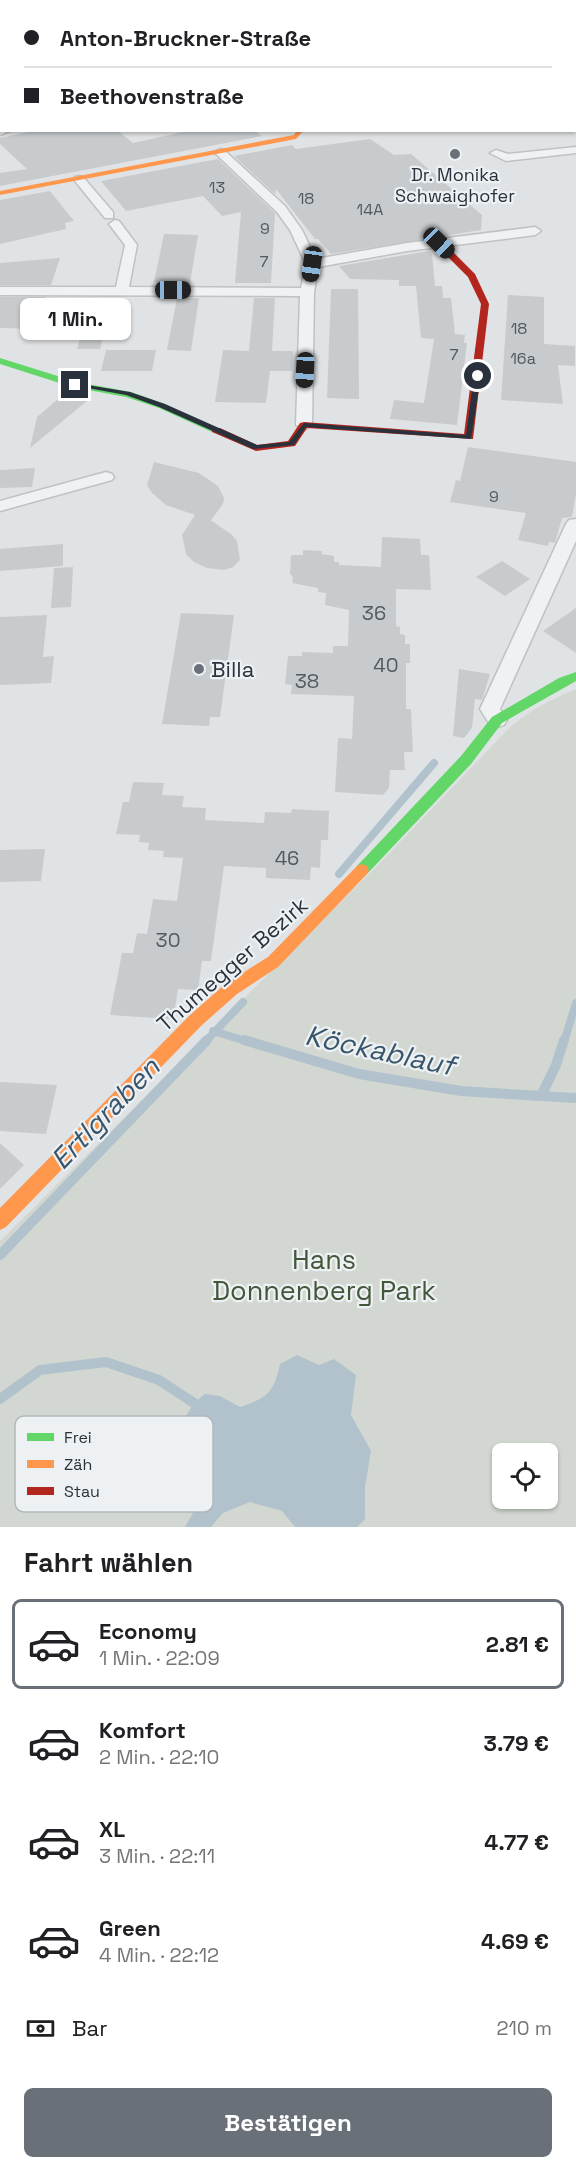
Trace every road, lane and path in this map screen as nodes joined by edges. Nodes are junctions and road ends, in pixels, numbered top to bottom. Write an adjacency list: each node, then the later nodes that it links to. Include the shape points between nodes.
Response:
1 (300, 132): 3 (street, via 296,137)
2 (576, 150): 4 (street, via 506,158)
3 (220, 152): 5 (street); 9 (street, via 281,209)
4 (496, 153)
5 (79, 179): 6 (street); 10 (street, via 131,246)
6 (0, 193)
7 (536, 231): 8 (street)
8 (439, 243): 9 (street); 14 (street, via 472,276 485,304 469,437)
9 (312, 264): 12 (street)
10 (122, 290): 11 (street); 12 (street)
11 (0, 291)
12 (307, 292): 14 (street)
13 (0, 361): 14 (street, via 75,385 128,394 256,448 291,444)
14 (304, 425)
15 (106, 477): 16 (street)
16 (0, 506)
17 (575, 524): 19 (street, via 490,709)
18 (576, 676): 19 (street, Thumegger Bezirk)
19 (497, 720): 20 (street, Thumegger Bezirk, via 451,777 306,932 196,1020)
20 (0, 1221)

